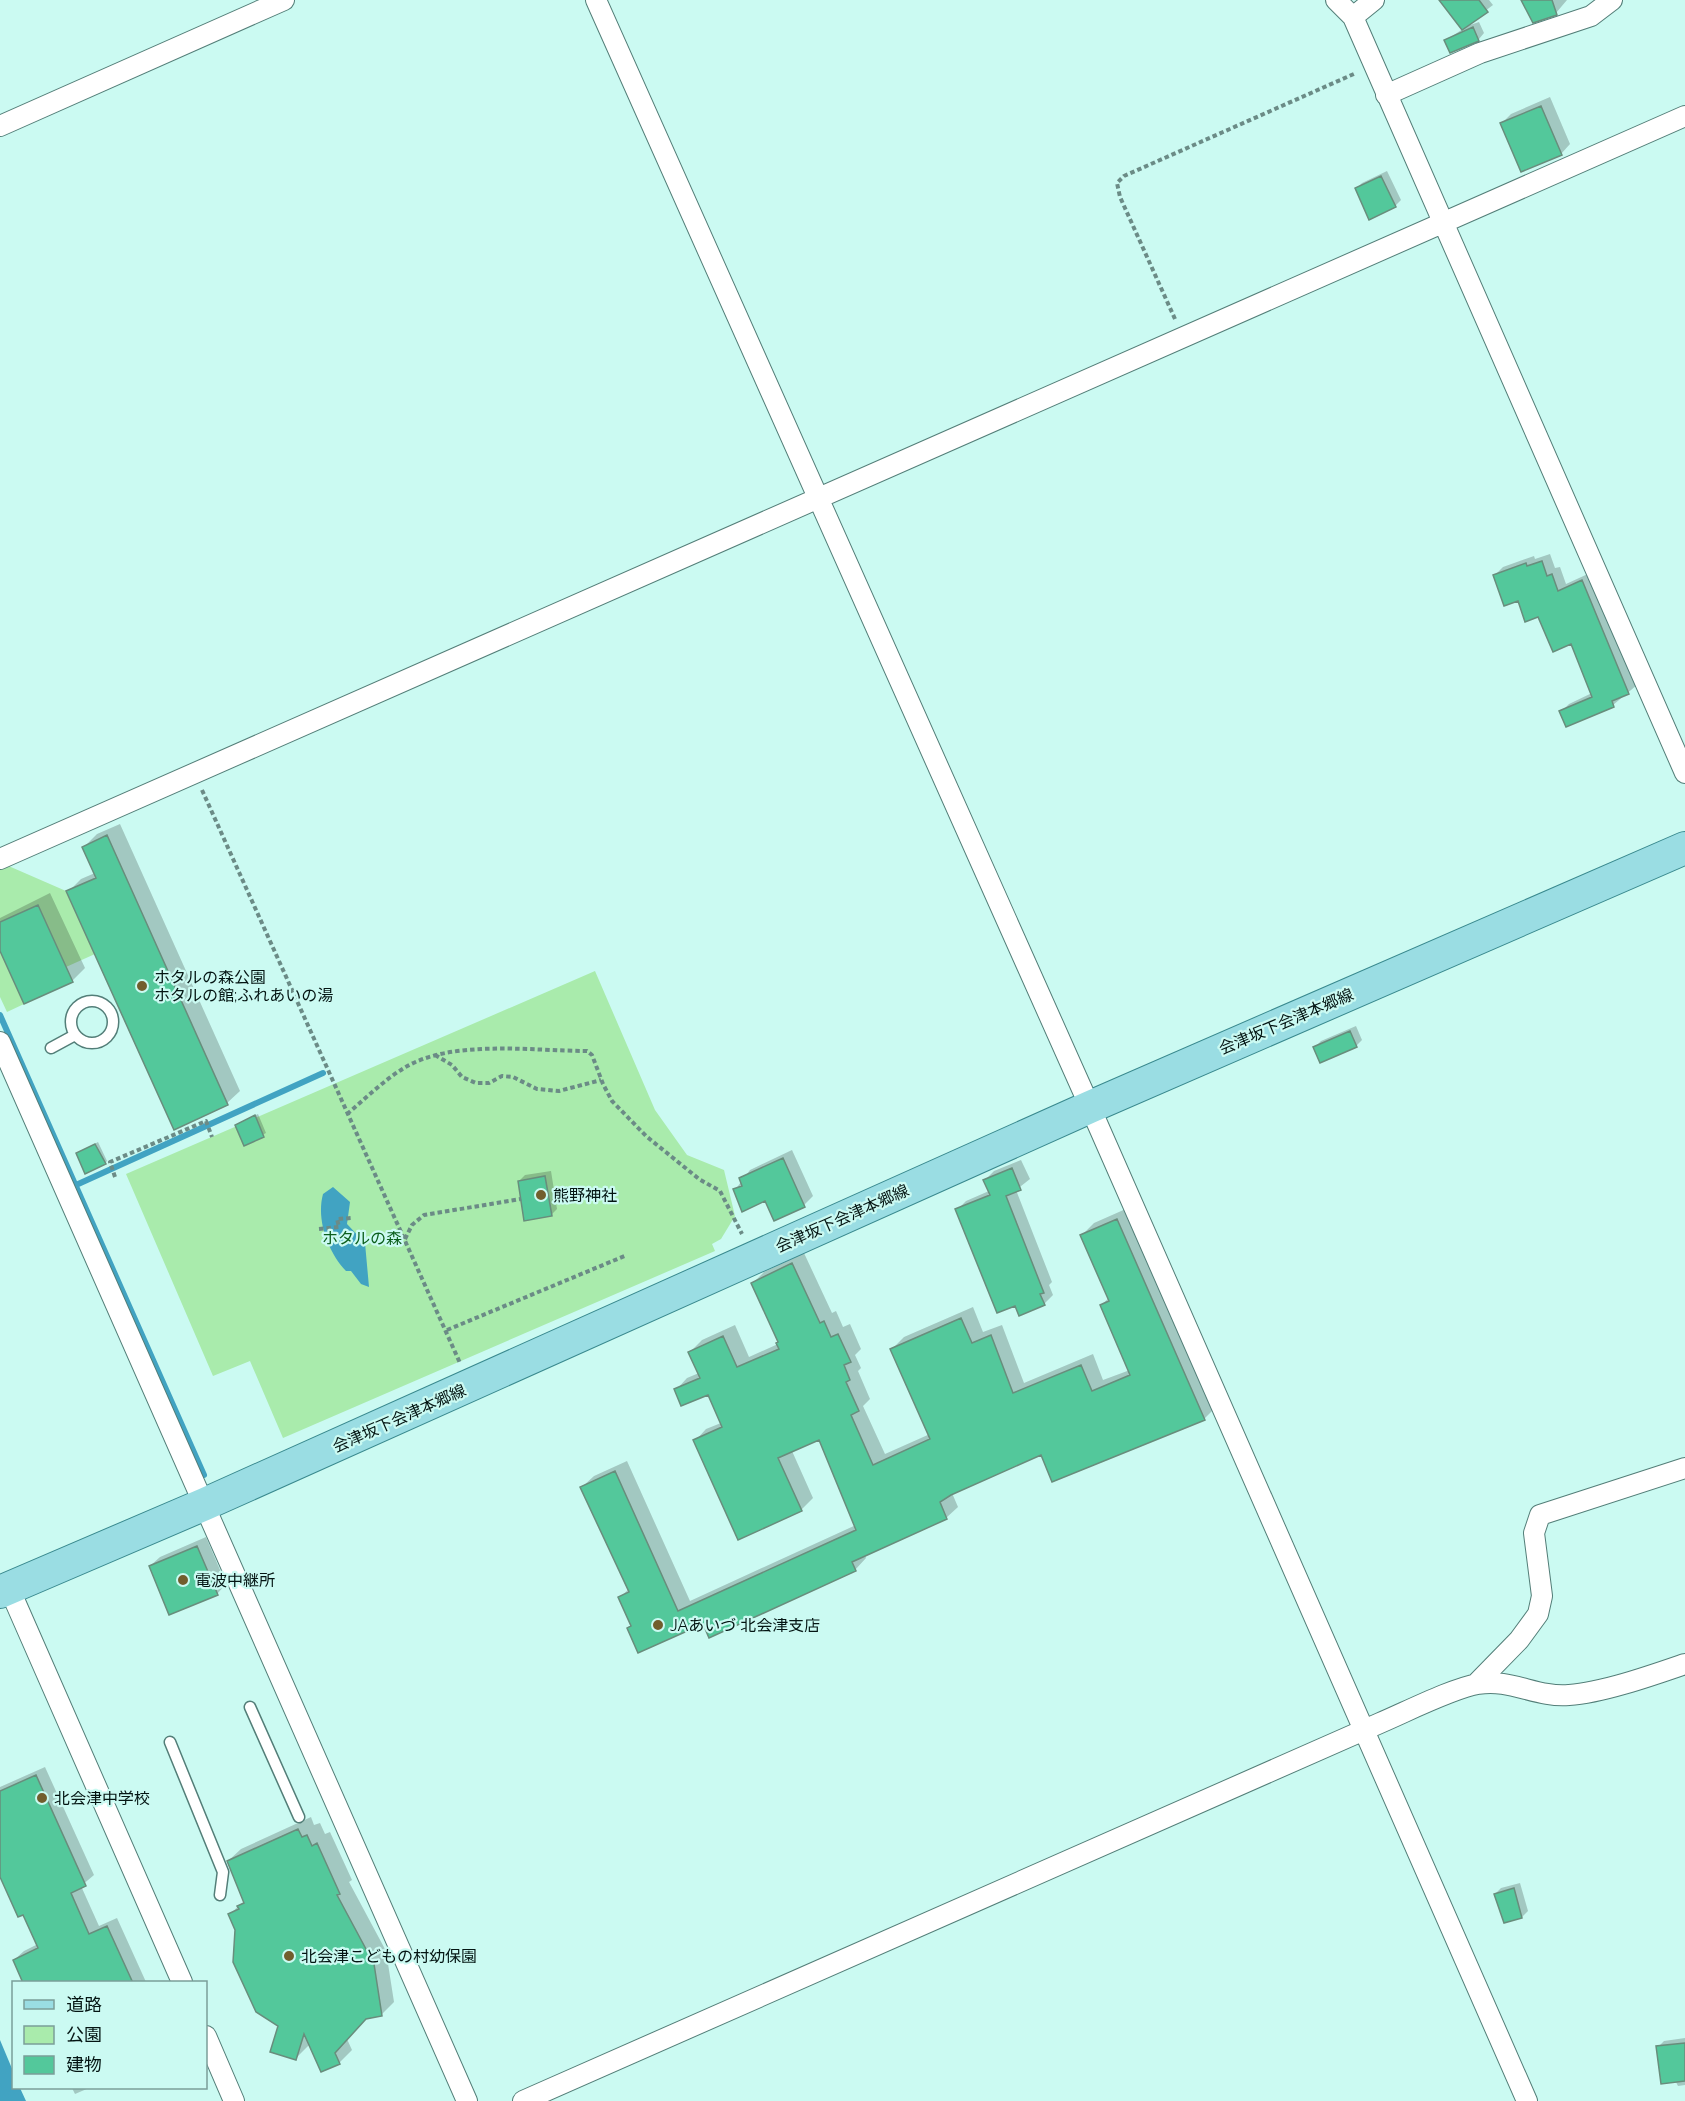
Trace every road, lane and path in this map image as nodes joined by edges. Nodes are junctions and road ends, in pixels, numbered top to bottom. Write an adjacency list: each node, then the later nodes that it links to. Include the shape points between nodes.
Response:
1 (284, 0): 10 (street)
2 (596, 0): 13 (street)
3 (1336, 0): 6 (street)
4 (1374, 0): 6 (street)
5 (1612, 0): 8 (street, via 1591,16 1480,53)
6 (1353, 17): 7 (street)
7 (1373, 65): 8 (street); 12 (path, via 1124,176 1117,183)
8 (1386, 95): 11 (street)
9 (1685, 116): 11 (street)
10 (0, 126)
11 (1444, 221): 12 (street); 15 (street)
12 (1183, 336): 13 (street)
13 (818, 497): 14 (street); 23 (street)
14 (194, 773): 17 (street); 24 (path)
15 (1685, 773)
16 (1685, 848): 23 (main road, 会津坂下会津本郷線)
17 (0, 859)
18 (75, 1035): 18 (lane, via 72,1018 80,1005 96,1001 109,1010 112,1028 104,1040 88,1044); 20 (lane)
19 (0, 1042): 36 (street)
20 (51, 1048)
21 (435, 1054): 22 (path, via 462,1077 476,1083 489,1083 502,1076 537,1089 559,1090); 22 (path, via 587,1052 592,1055); 24 (path, via 404,1068)
22 (601, 1080): 32 (path, via 612,1101 646,1136 720,1191)
23 (1090, 1107): 32 (main road, 会津坂下会津本郷線); 41 (street)
24 (347, 1114): 30 (path)
25 (212, 1137): 26 (path, via 206,1121 110,1162)
26 (115, 1178)
27 (520, 1199): 30 (path, via 424,1215 412,1225)
28 (352, 1218): 29 (path, via 337,1220 339,1227)
29 (319, 1229)
30 (405, 1239): 33 (path)
31 (627, 1255): 33 (path)
32 (754, 1258): 34 (main road, 会津坂下会津本郷線)
33 (447, 1330): 34 (path)
34 (469, 1386): 36 (main road, 会津坂下会津本郷線)
35 (1685, 1468): 39 (street, via 1540,1515 1534,1533 1542,1596 1538,1614 1519,1640)
36 (205, 1504): 37 (main road, 会津坂下会津本郷線); 48 (street)
37 (4, 1590): 45 (street)
38 (1685, 1664): 39 (street, via 1646,1678 1569,1696 1538,1693 1499,1682)
39 (1476, 1684): 41 (street)
40 (250, 1707): 43 (lane)
41 (1363, 1731): 49 (street); 50 (street)
42 (170, 1742): 44 (lane, via 223,1872)
43 (298, 1817)
44 (220, 1894)
45 (181, 1981)
46 (207, 2038): 47 (street)
47 (234, 2101)
48 (467, 2101)
49 (523, 2101)
50 (1527, 2101)

